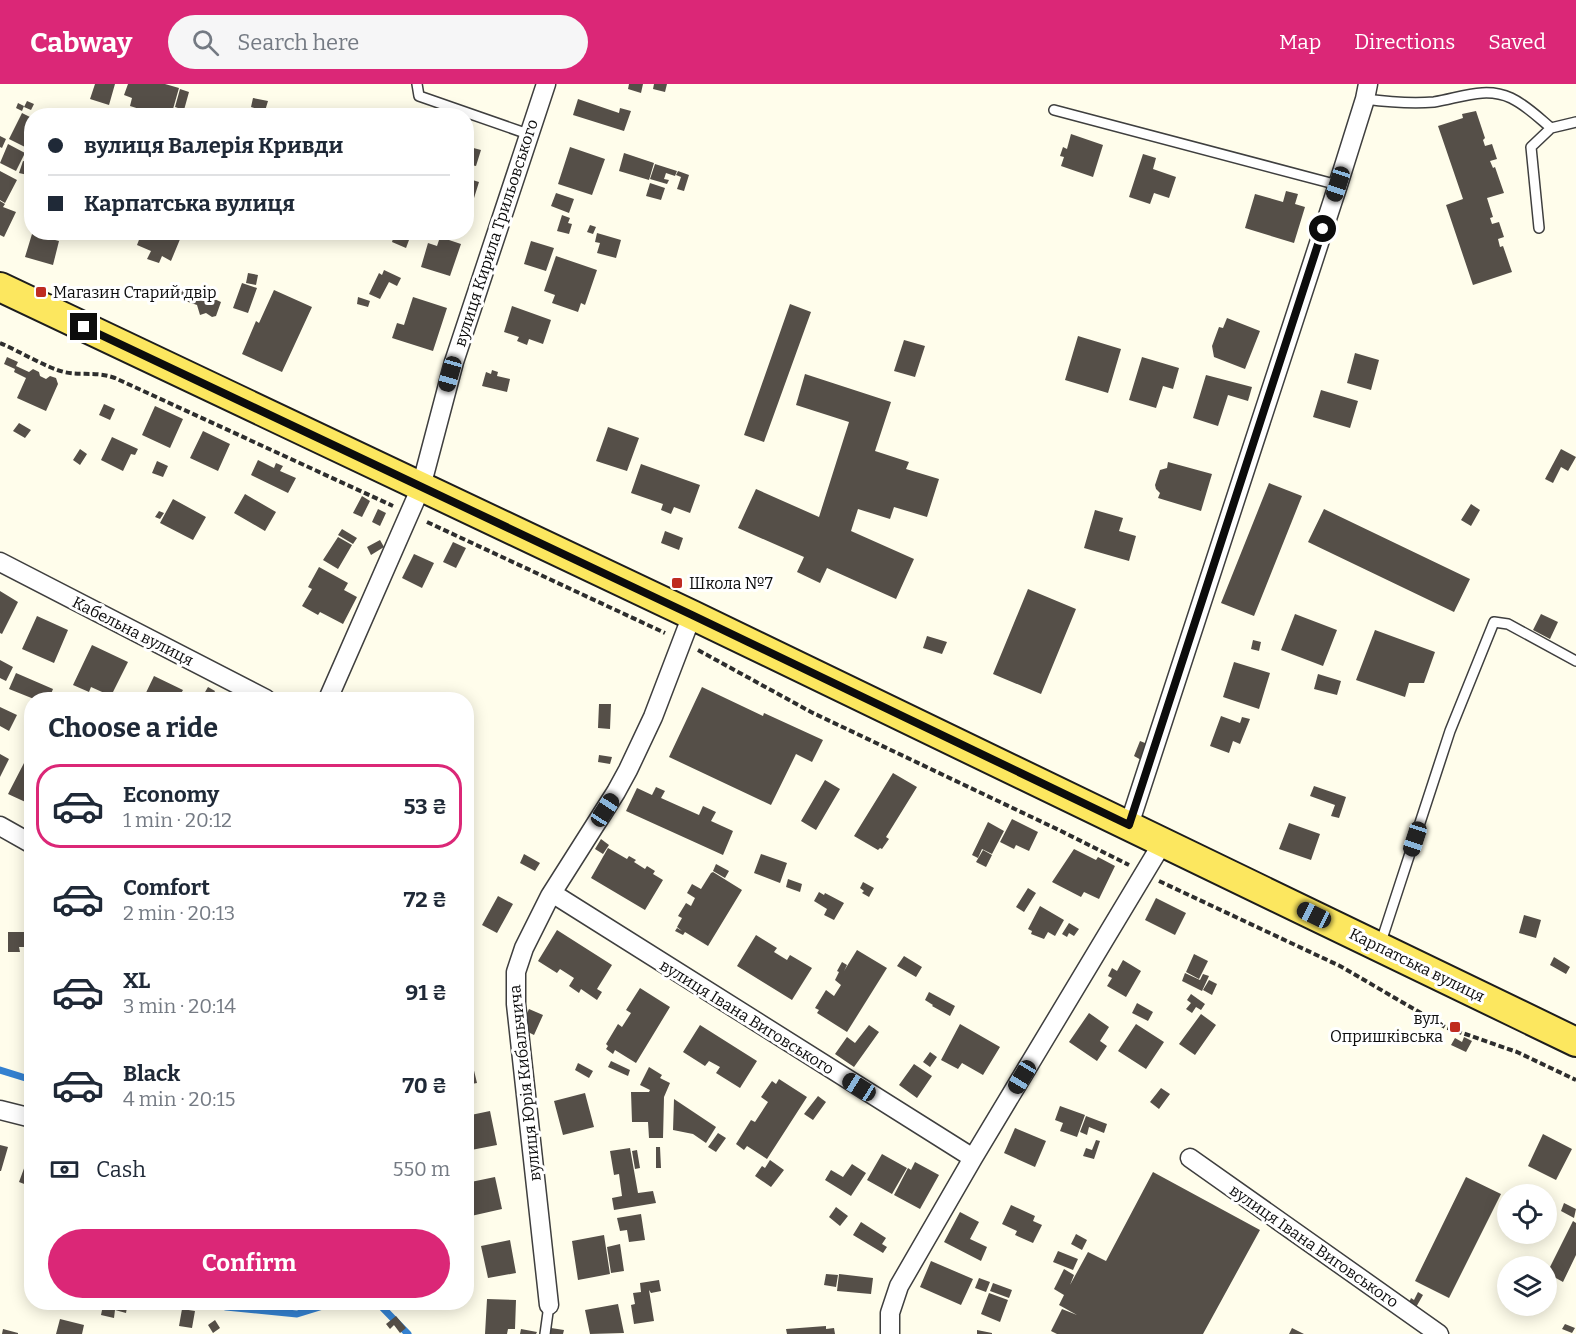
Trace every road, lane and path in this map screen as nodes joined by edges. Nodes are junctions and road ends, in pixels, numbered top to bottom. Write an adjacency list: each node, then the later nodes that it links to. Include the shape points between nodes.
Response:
1 (417, 84): 4 (lane, via 419,96)
2 (546, 84): 9 (street, вулиця Кирила Трильовського)
3 (1367, 92): 8 (lane, via 1411,103 1494,93 1524,105); 10 (street)
4 (453, 108)
5 (1054, 110): 10 (lane)
6 (474, 115): 9 (lane)
7 (1576, 122): 8 (lane)
8 (1551, 128): 11 (lane, via 1531,147)
9 (528, 134): 14 (street, вулиця Кирила Трильовського, via 454,362)
10 (1338, 184): 23 (street)
11 (1539, 228)
12 (0, 287): 14 (main road, Карпатська вулиця)
13 (0, 343): 15 (path, via 63,371 115,378)
14 (422, 487): 15 (street, вулиця Кирила Трильовського); 17 (main road, Карпатська вулиця)
15 (410, 514): 18 (path); 21 (street, вулиця Кирила Трильовського)
16 (0, 562): 20 (street, Кабельна вулиця)
17 (692, 615): 18 (street, вулиця Юрія Кибальчича); 23 (main road, Карпатська вулиця)
18 (682, 641): 26 (path, via 811,712); 27 (street, вулиця Юрія Кибальчича, via 628,770)
19 (1576, 661): 28 (lane, via 1508,624 1494,622 1450,731)
20 (252, 692)
21 (331, 692)
22 (0, 825): 24 (street)
23 (1129, 825): 25 (main road, Карпатська вулиця)
24 (24, 839)
25 (1163, 842): 26 (street); 28 (main road, Карпатська вулиця)
26 (1145, 874): 30 (path, via 1340,966 1445,1027 1517,1052); 33 (street)
27 (552, 893): 33 (street, вулиця Івана Виговського); 35 (street, вулиця Юрія Кибальчича, via 519,960 514,984)
28 (1379, 947): 29 (main road, Карпатська вулиця)
29 (1576, 1042)
30 (1576, 1080)
31 (0, 1110): 32 (street)
32 (24, 1116)
33 (973, 1158): 37 (street, via 899,1286 890,1313)
34 (1190, 1158): 38 (street, вулиця Івана Виговського)
35 (549, 1305): 36 (lane)
36 (544, 1334)
37 (890, 1334)
38 (1439, 1334)

